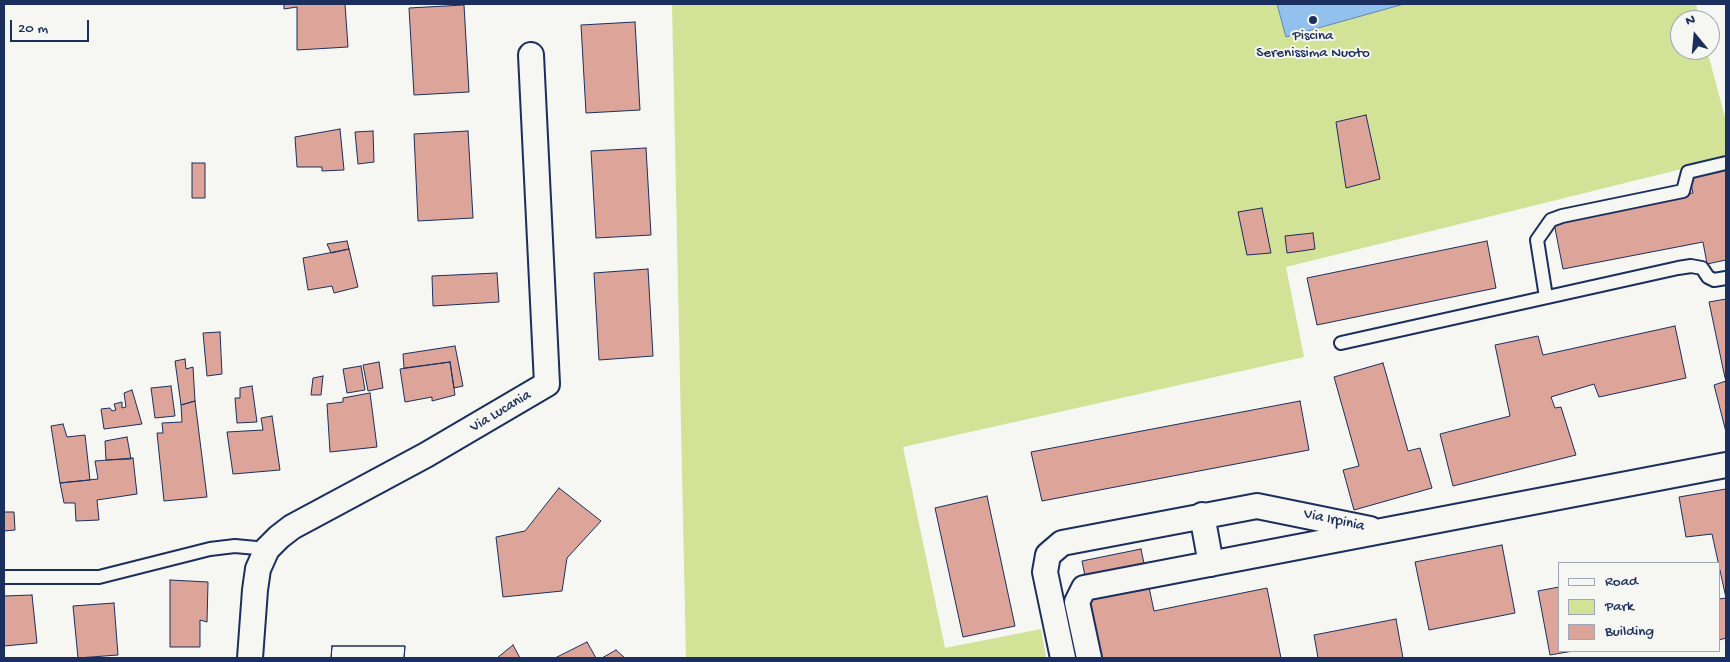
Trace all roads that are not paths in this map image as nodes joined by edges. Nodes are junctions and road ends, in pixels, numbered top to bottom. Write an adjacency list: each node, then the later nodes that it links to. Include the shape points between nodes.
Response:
1 (531, 55): 9 (street, Via Lucania, via 547,384 426,455 292,526)
2 (1726, 163): 4 (lane, via 1688,172 1682,191 1551,220 1537,240)
3 (1726, 278): 4 (lane, via 1714,280 1702,268 1691,266)
4 (1546, 297): 5 (lane)
5 (1341, 343)
6 (1726, 465): 8 (street, Via Irpinia)
7 (1202, 515): 8 (street, Via Irpinia, via 1257,506); 10 (street); 13 (street, Via Irpinia, via 1062,543 1048,555 1045,572)
8 (1381, 531): 10 (street)
9 (267, 548): 11 (lane, via 235,546 210,549 99,577); 12 (street, Via Lucania, via 258,569)
10 (1212, 564): 14 (street, via 1084,588 1078,602)
11 (4, 576)
12 (250, 658)
13 (1063, 658)
14 (1089, 658)

